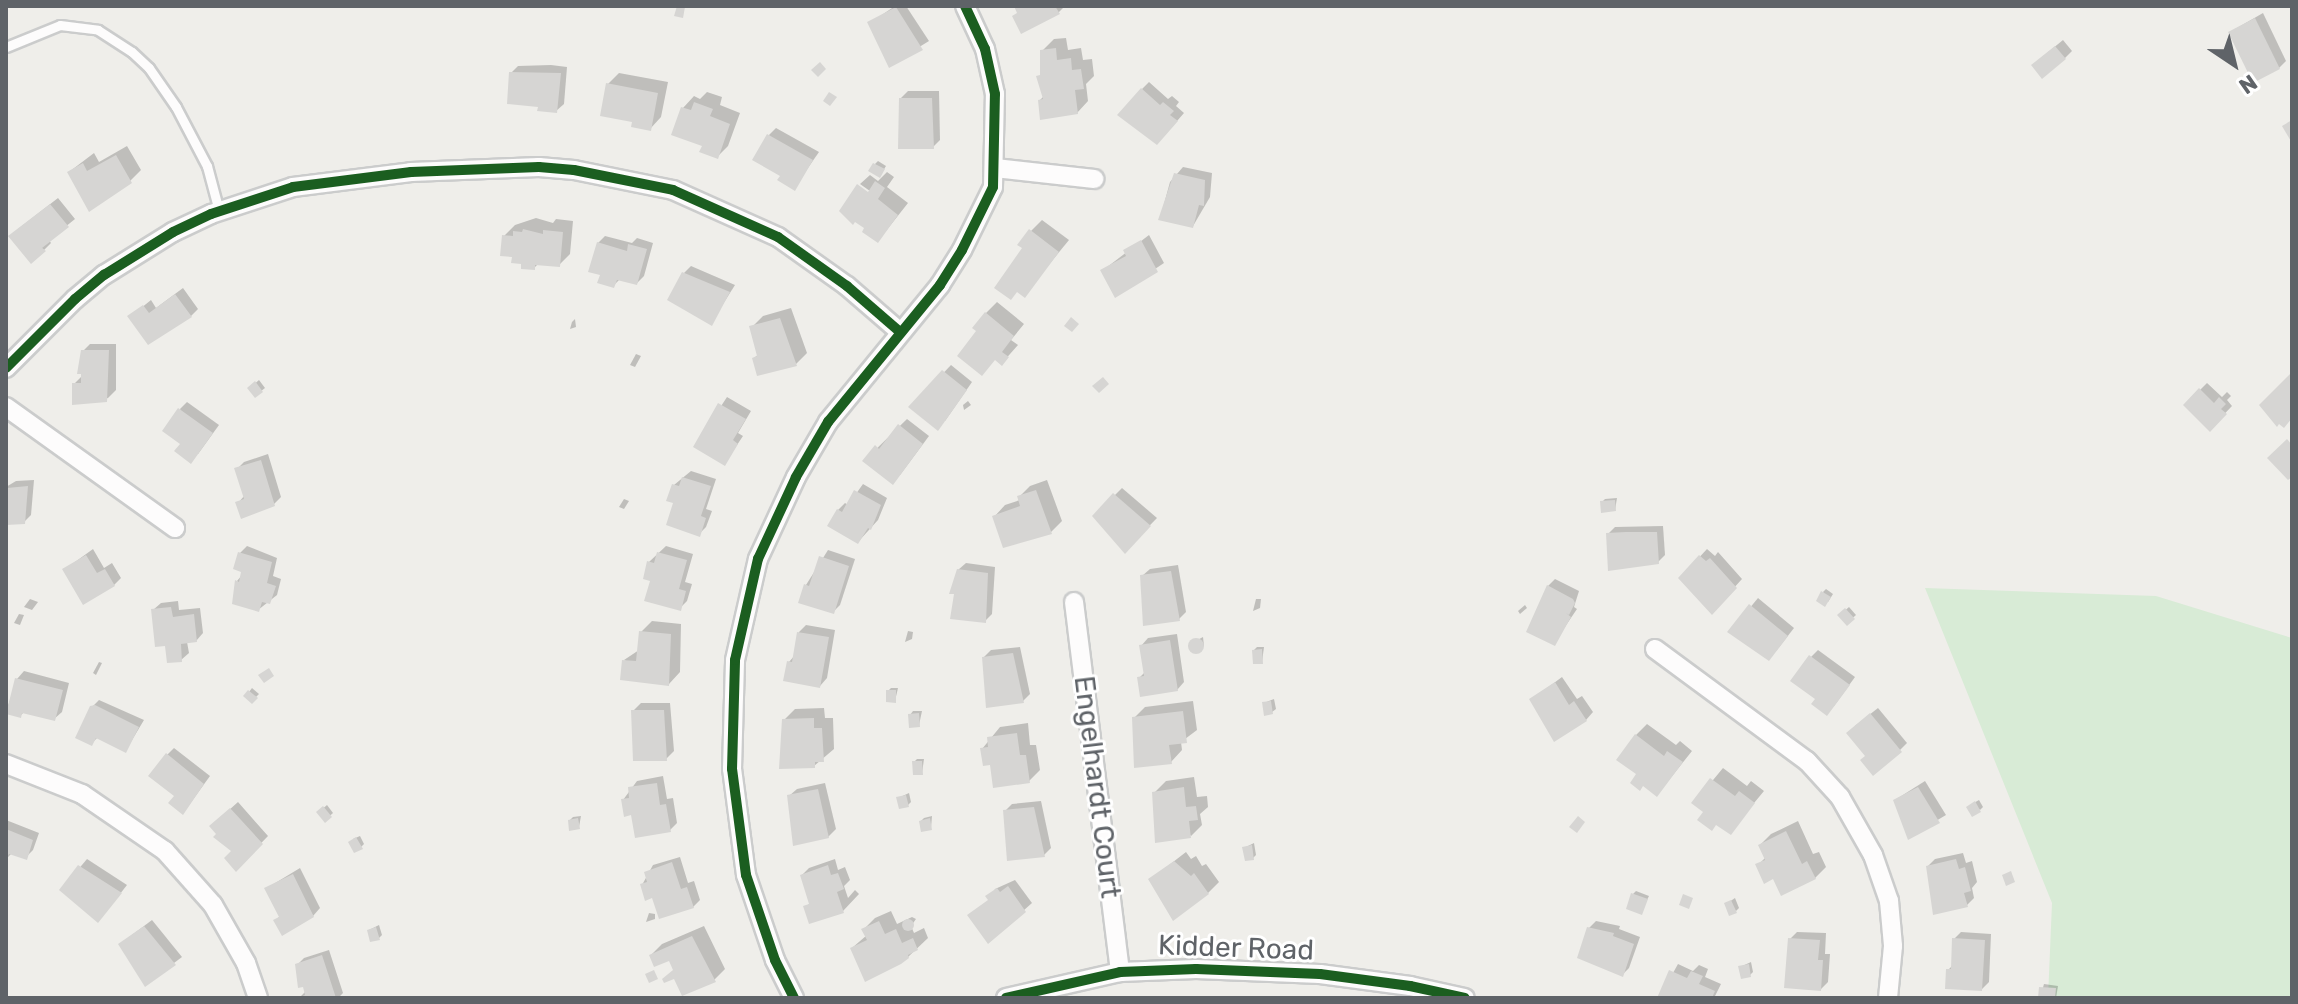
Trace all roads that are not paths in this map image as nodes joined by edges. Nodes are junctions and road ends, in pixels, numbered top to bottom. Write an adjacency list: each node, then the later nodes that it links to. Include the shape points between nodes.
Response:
1 (965, 6): 3 (street, via 994,84)
2 (6, 47): 5 (lane, via 60,25 98,30 132,52 176,107 207,166)
3 (995, 168): 4 (street); 6 (street, via 993,187 962,250)
4 (1094, 179)
5 (219, 211): 6 (street, via 293,187 411,172 539,167 614,176 702,200 778,237); 7 (street, via 173,232 104,275)
6 (899, 331): 15 (street, via 828,422 774,521 758,559 735,660 732,769 746,875)
7 (6, 368)
8 (6, 407): 9 (street)
9 (175, 528)
10 (1074, 602): 13 (street, Engelhardt Court)
11 (1655, 649): 18 (street, via 1807,761 1840,797 1873,855 1889,901 1893,946)
12 (6, 764): 14 (street, via 82,794 165,851 213,905 246,963)
13 (1120, 972): 16 (street, Kidder Road); 17 (street, Kidder Road, via 1320,974)
14 (258, 998)
15 (794, 998)
16 (1006, 998)
17 (1465, 998)
18 (1888, 998)

